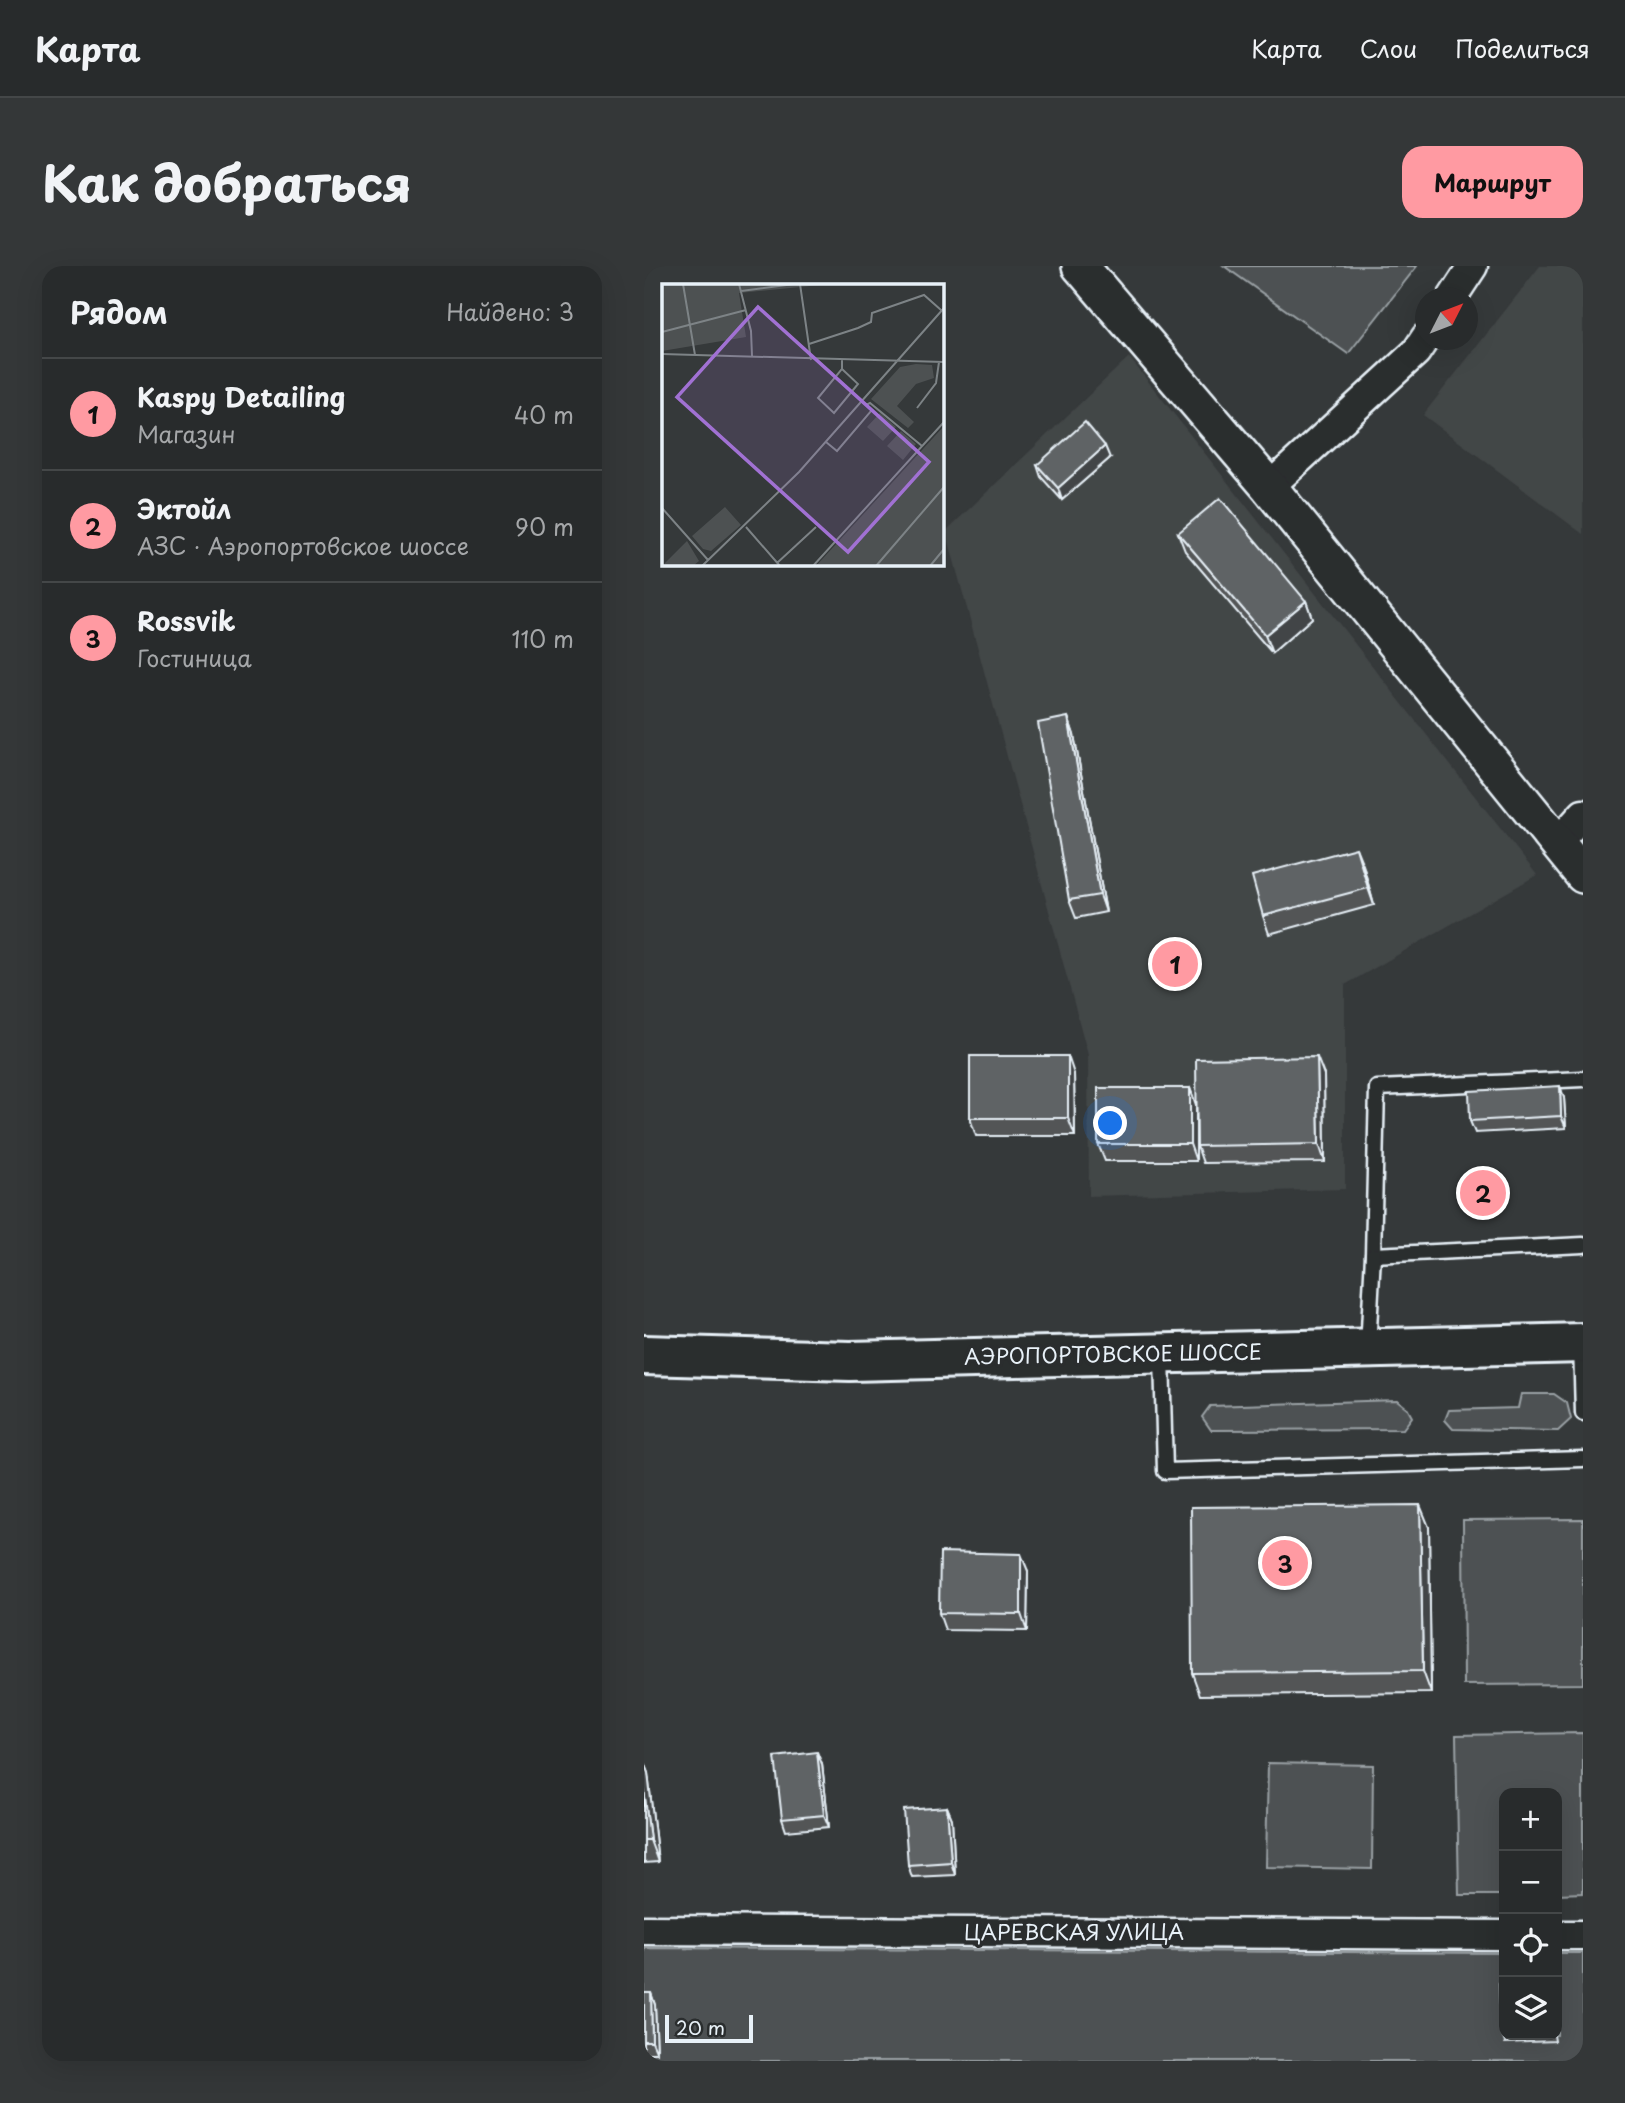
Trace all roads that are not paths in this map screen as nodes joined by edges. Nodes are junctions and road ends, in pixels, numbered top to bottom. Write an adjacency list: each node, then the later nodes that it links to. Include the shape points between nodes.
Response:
1 (1080, 266): 5 (street)
2 (1473, 266): 3 (street)
3 (1459, 287)
4 (1417, 350): 5 (street)
5 (1269, 487): 7 (street)
6 (1583, 814): 7 (street)
7 (1556, 844): 8 (street)
8 (1583, 875)
9 (1583, 1079): 11 (lane, via 1377,1088)
10 (1583, 1245): 11 (lane)
11 (1373, 1255): 13 (lane)
12 (1582, 1343): 13 (main road, АЭРОПОРТОВСКОЕ ШОССЕ); 16 (lane)
13 (1368, 1349): 14 (main road, АЭРОПОРТОВСКОЕ ШОССЕ)
14 (1161, 1354): 15 (main road, АЭРОПОРТОВСКОЕ ШОССЕ, via 850,1361); 18 (lane, via 1165,1471)
15 (644, 1355)
16 (1583, 1395): 17 (lane)
17 (1583, 1413)
18 (1583, 1459)
19 (644, 1930): 20 (street, ЦАРЕВСКАЯ УЛИЦА)
20 (1499, 1935)
21 (1562, 1935): 22 (street)
22 (1583, 1935)

